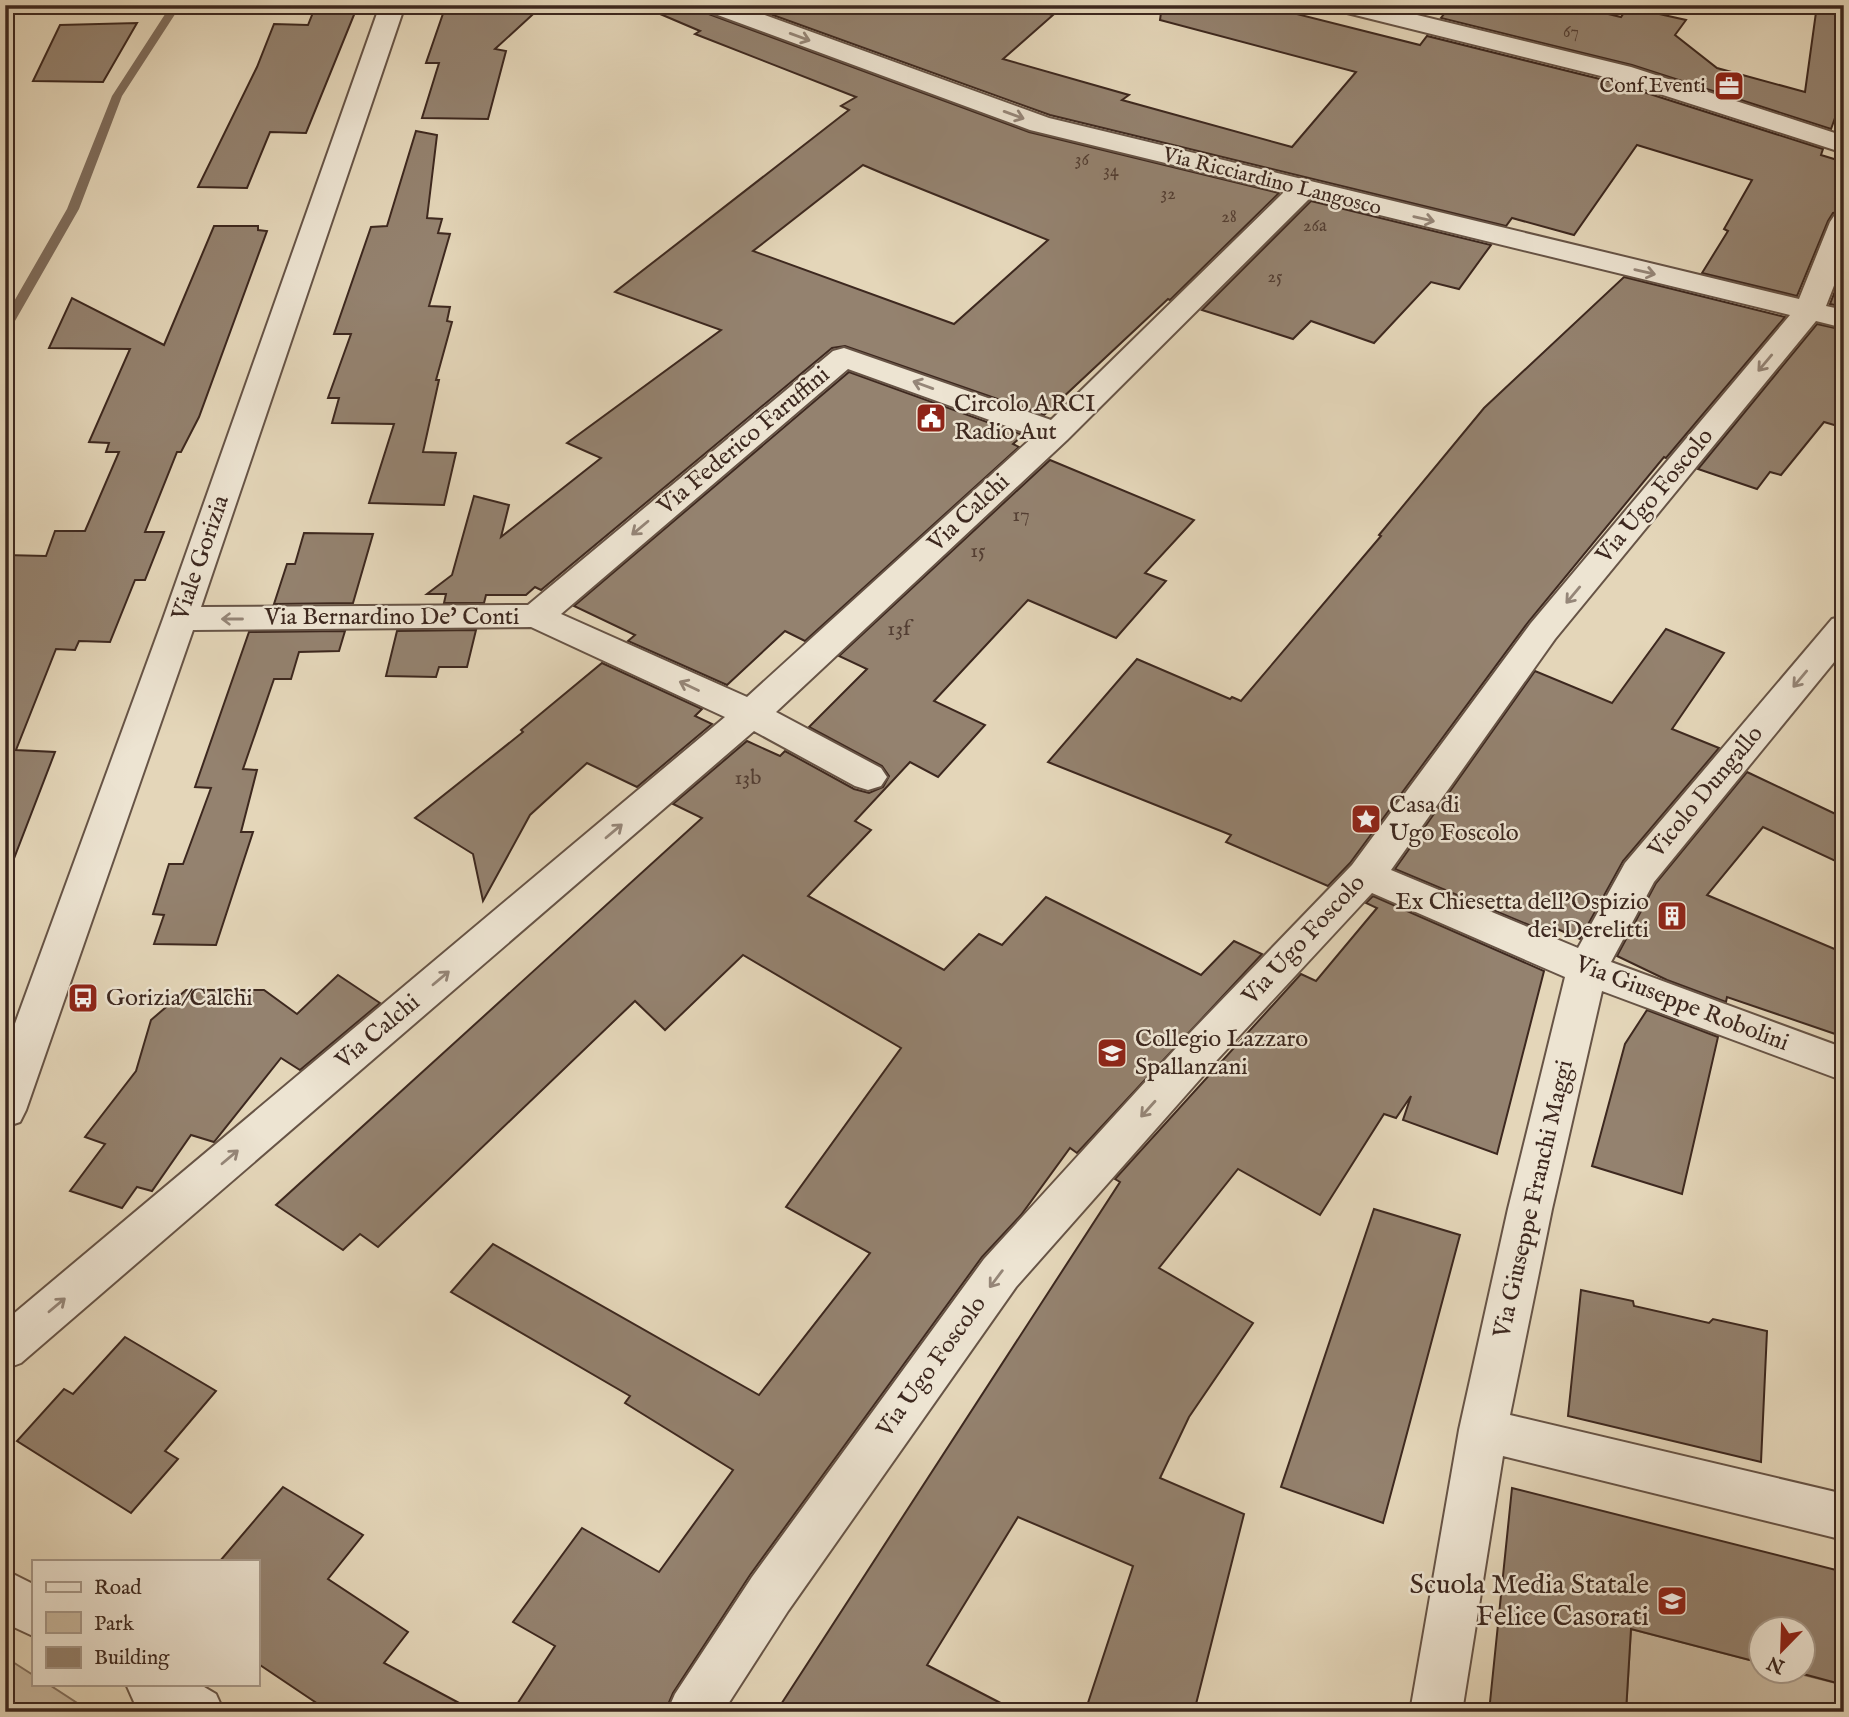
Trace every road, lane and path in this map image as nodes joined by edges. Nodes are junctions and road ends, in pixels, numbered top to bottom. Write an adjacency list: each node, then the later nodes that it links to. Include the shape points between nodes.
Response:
1 (393, 5): 10 (street, Viale Gorizia)
2 (712, 5): 5 (street, Via Ricciardino Langosco, one-way to 5, via 1040,124)
3 (1344, 5): 4 (street, via 1622,74)
4 (1844, 145)
5 (1302, 190): 7 (street, Via Ricciardino Langosco, one-way to 7); 8 (street, Via Calchi)
6 (1844, 222): 7 (street, Via Ugo Foscolo)
7 (1826, 315): 14 (street, Via Ugo Foscolo, one-way to 14, via 1543,631)
8 (1056, 433): 9 (street, Via Federico Faruffini, one-way to 9, via 844,357); 12 (street, Via Calchi)
9 (536, 616): 10 (street, Via Bernardino De' Conti, one-way to 10); 12 (street, Via Bernardino De' Conti, one-way to 9)
10 (180, 619): 17 (street, Viale Gorizia)
11 (1844, 627): 15 (street, Vicolo Dungallo, one-way to 15, via 1639,873)
12 (751, 715): 13 (street); 18 (street, Via Calchi, one-way to 12)
13 (868, 777)
14 (1366, 875): 15 (street, Via Giuseppe Robolini); 25 (street, Via Ugo Foscolo, one-way to 25, via 1202,1048 1000,1273 770,1594)
15 (1587, 969): 16 (street, Via Giuseppe Robolini); 19 (street, Via Giuseppe Franchi Maggi)
16 (1844, 1065)
17 (5, 1110)
18 (5, 1349)
19 (1483, 1430): 20 (street); 26 (street, Via Giuseppe Franchi Maggi)
20 (1844, 1517)
21 (5, 1594): 22 (street)
22 (32, 1611)
23 (155, 1686): 24 (street)
24 (198, 1712)
25 (693, 1712)
26 (1436, 1712)

